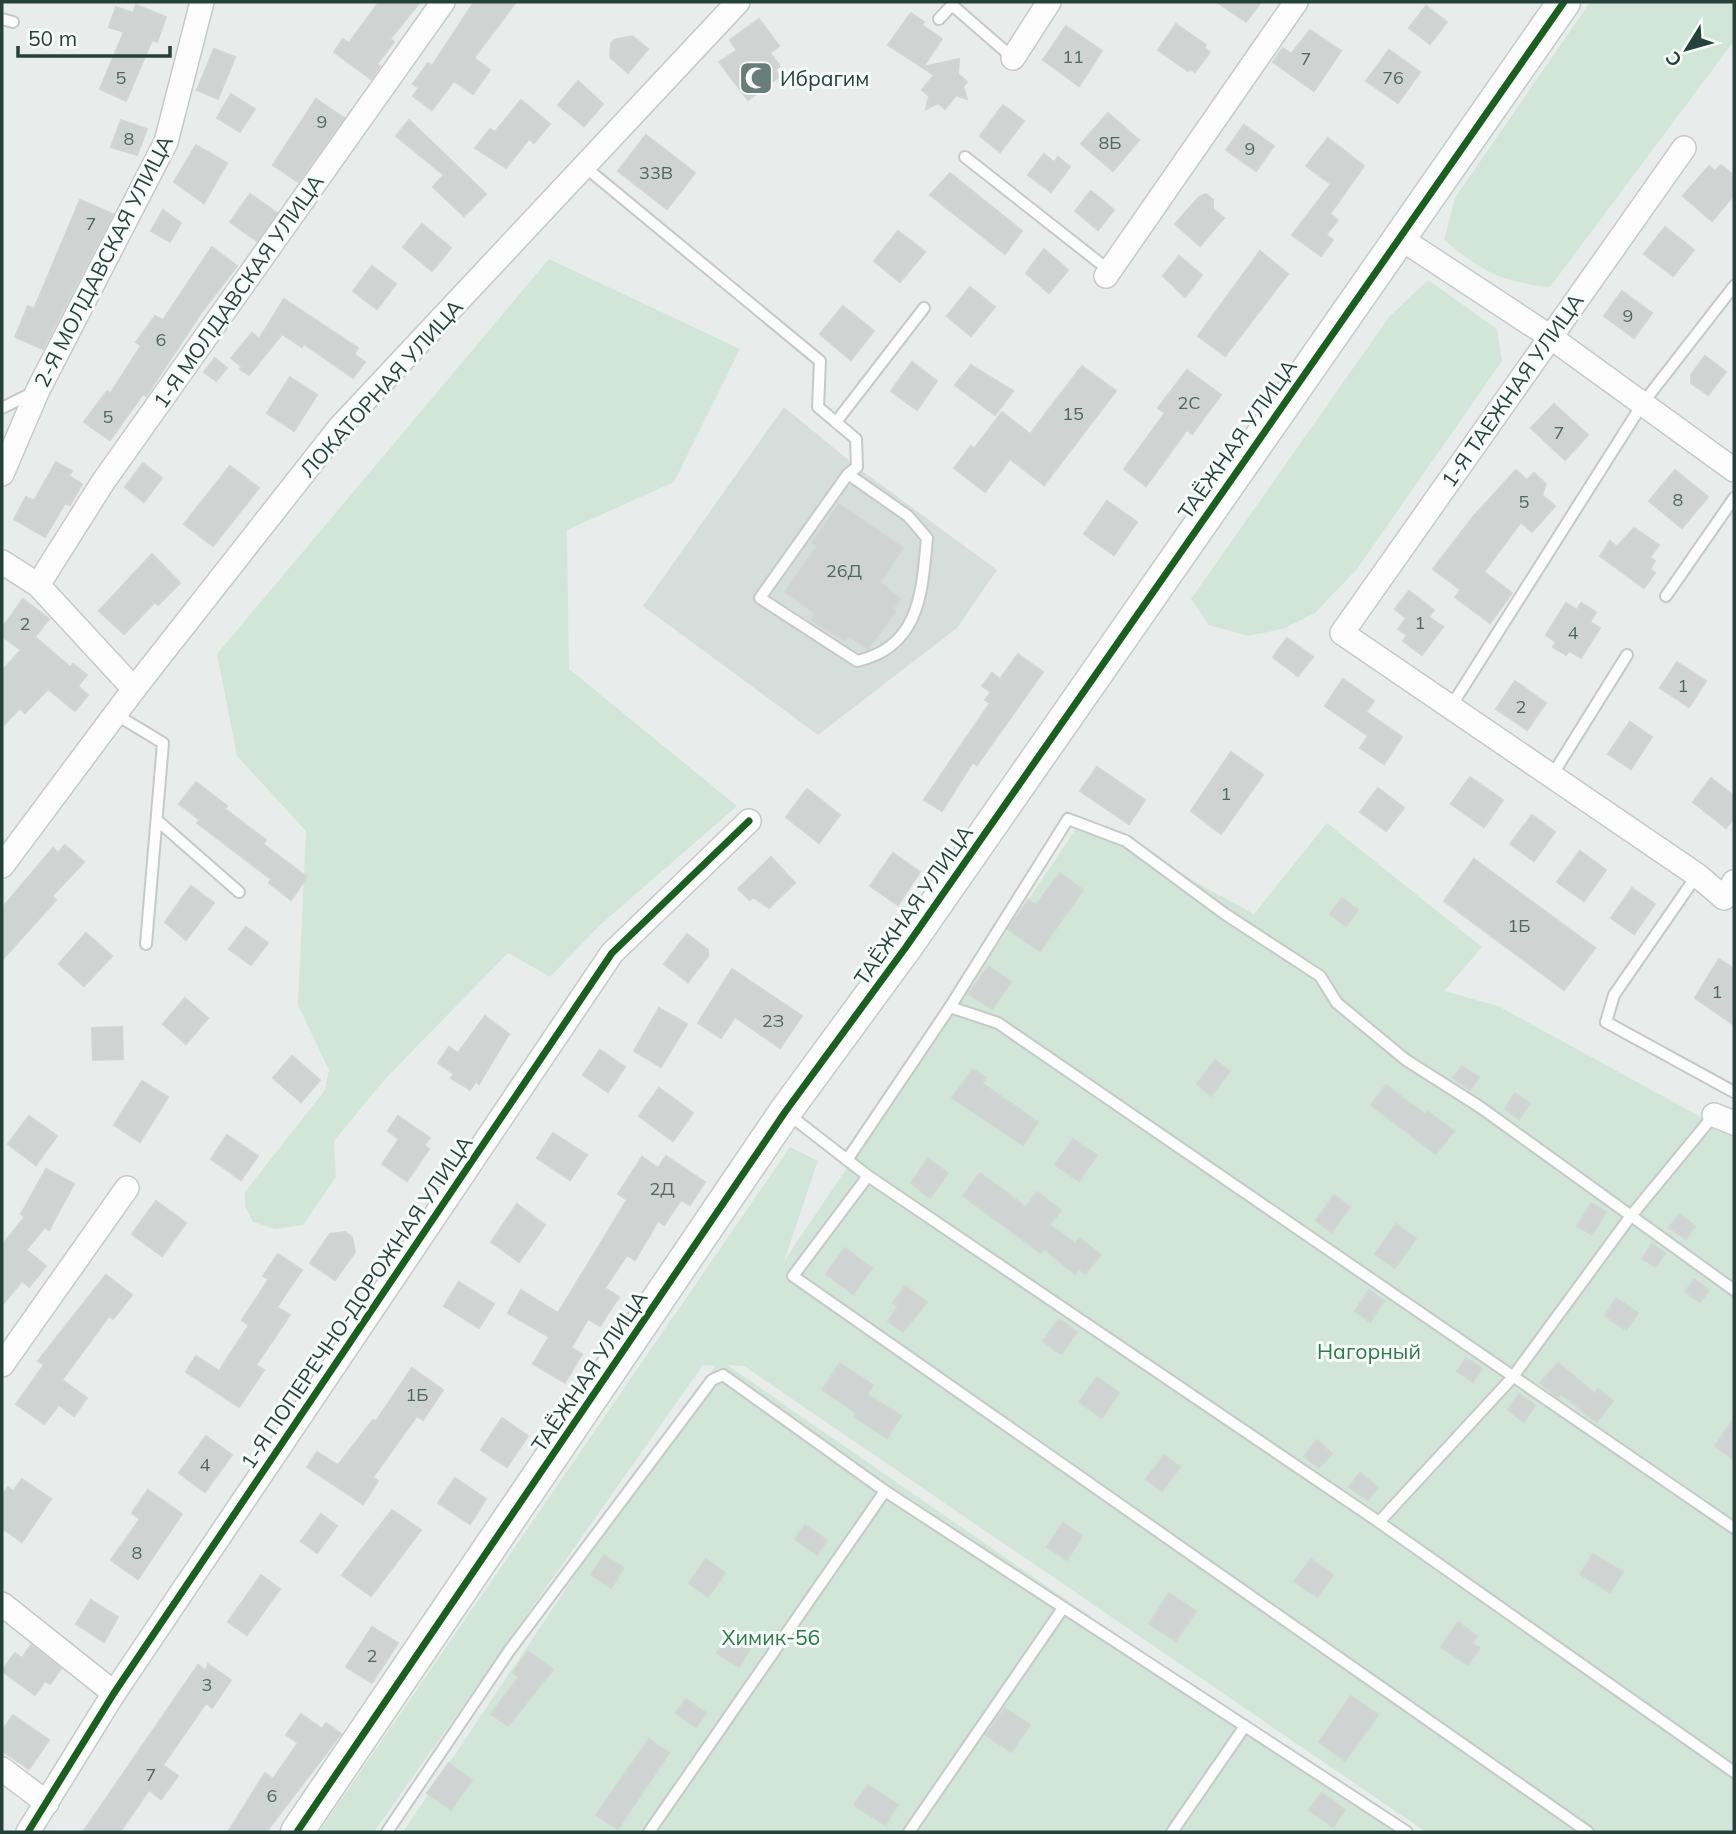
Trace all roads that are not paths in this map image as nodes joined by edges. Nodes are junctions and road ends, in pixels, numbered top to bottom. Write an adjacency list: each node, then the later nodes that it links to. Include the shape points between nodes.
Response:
1 (202, 2): 17 (street, 2-Я МОЛДАВСКАЯ УЛИЦА, via 166,142)
2 (443, 2): 26 (street, 1-Я МОЛДАВСКАЯ УЛИЦА, via 103,482)
3 (738, 2): 11 (street, ЛОКАТОРНАЯ УЛИЦА)
4 (1049, 2): 8 (street)
5 (1296, 2): 13 (street)
6 (1564, 2): 12 (street, ТАЁЖНАЯ УЛИЦА)
7 (939, 19): 8 (lane, via 952,5)
8 (1013, 58)
9 (1684, 148): 16 (street, 1-Я ТАЕЖНАЯ УЛИЦА)
10 (965, 158): 13 (lane)
11 (585, 167): 20 (lane, via 820,361 818,407); 29 (street, ЛОКАТОРНАЯ УЛИЦА, via 339,428)
12 (1400, 238): 16 (street); 42 (street, ТАЁЖНАЯ УЛИЦА, via 906,947)
13 (1108, 274)
14 (1734, 286): 18 (lane)
15 (924, 308): 20 (lane)
16 (1549, 336): 18 (street); 30 (street, 1-Я ТАЕЖНАЯ УЛИЦА, via 1342,633)
17 (38, 390): 19 (lane); 22 (street, 2-Я МОЛДАВСКАЯ УЛИЦА)
18 (1643, 403): 21 (street); 30 (lane)
19 (2, 408)
20 (836, 422): 23 (lane, via 856,439 857,467)
21 (1734, 470)
22 (2, 474)
23 (848, 474): 23 (lane, via 760,598 857,661 880,656 906,629 920,602 927,538 908,516)
24 (1734, 498): 27 (lane)
25 (2, 562): 26 (street)
26 (38, 585): 29 (street)
27 (1666, 596)
28 (1628, 655): 32 (lane)
29 (134, 689): 31 (street, ЛОКАТОРНАЯ УЛИЦА)
30 (1450, 708): 32 (street)
31 (115, 714): 34 (lane, via 163,743); 35 (street, ЛОКАТОРНАЯ УЛИЦА)
32 (1551, 777): 36 (street)
33 (749, 821): 56 (street, 1-Я ПОПЕРЕЧНО-ДОРОЖНАЯ УЛИЦА, via 612,953)
34 (159, 822): 38 (lane); 39 (lane)
35 (2, 866)
36 (1696, 875): 37 (street); 41 (lane, via 1614,995 1606,1022)
37 (1729, 890)
38 (239, 892)
39 (146, 944)
40 (950, 1007): 44 (lane); 47 (lane, via 1068,819 1126,841 1320,976 1337,1003 1406,1060); 50 (lane, via 998,1023)
41 (1734, 1092)
42 (785, 1112): 44 (lane); 62 (street, ТАЁЖНАЯ УЛИЦА)
43 (1724, 1119): 47 (lane)
44 (847, 1160): 45 (lane)
45 (868, 1176): 52 (lane); 68 (lane, via 793,1276)
46 (127, 1188): 49 (street)
47 (1630, 1217): 48 (lane); 50 (lane)
48 (1734, 1290)
49 (2, 1365)
50 (1512, 1378): 52 (lane); 53 (lane)
51 (884, 1490): 55 (lane); 63 (lane, via 723,1375 712,1380 509,1651); 64 (lane)
52 (1379, 1522): 59 (lane)
53 (1734, 1528)
54 (2, 1604): 56 (street)
55 (1063, 1608): 57 (lane); 65 (lane)
56 (114, 1693): 60 (street, 1-Я ПОПЕРЕЧНО-ДОРОЖНАЯ УЛИЦА)
57 (1245, 1726): 66 (lane); 67 (lane)
58 (2, 1769): 60 (street)
59 (1734, 1772)
60 (47, 1803): 61 (street, 1-Я ПОПЕРЕЧНО-ДОРОЖНАЯ УЛИЦА)
61 (28, 1832)
62 (297, 1832)
63 (387, 1832)
64 (649, 1832)
65 (909, 1832)
66 (1172, 1832)
67 (1408, 1832)
68 (1588, 1832)

